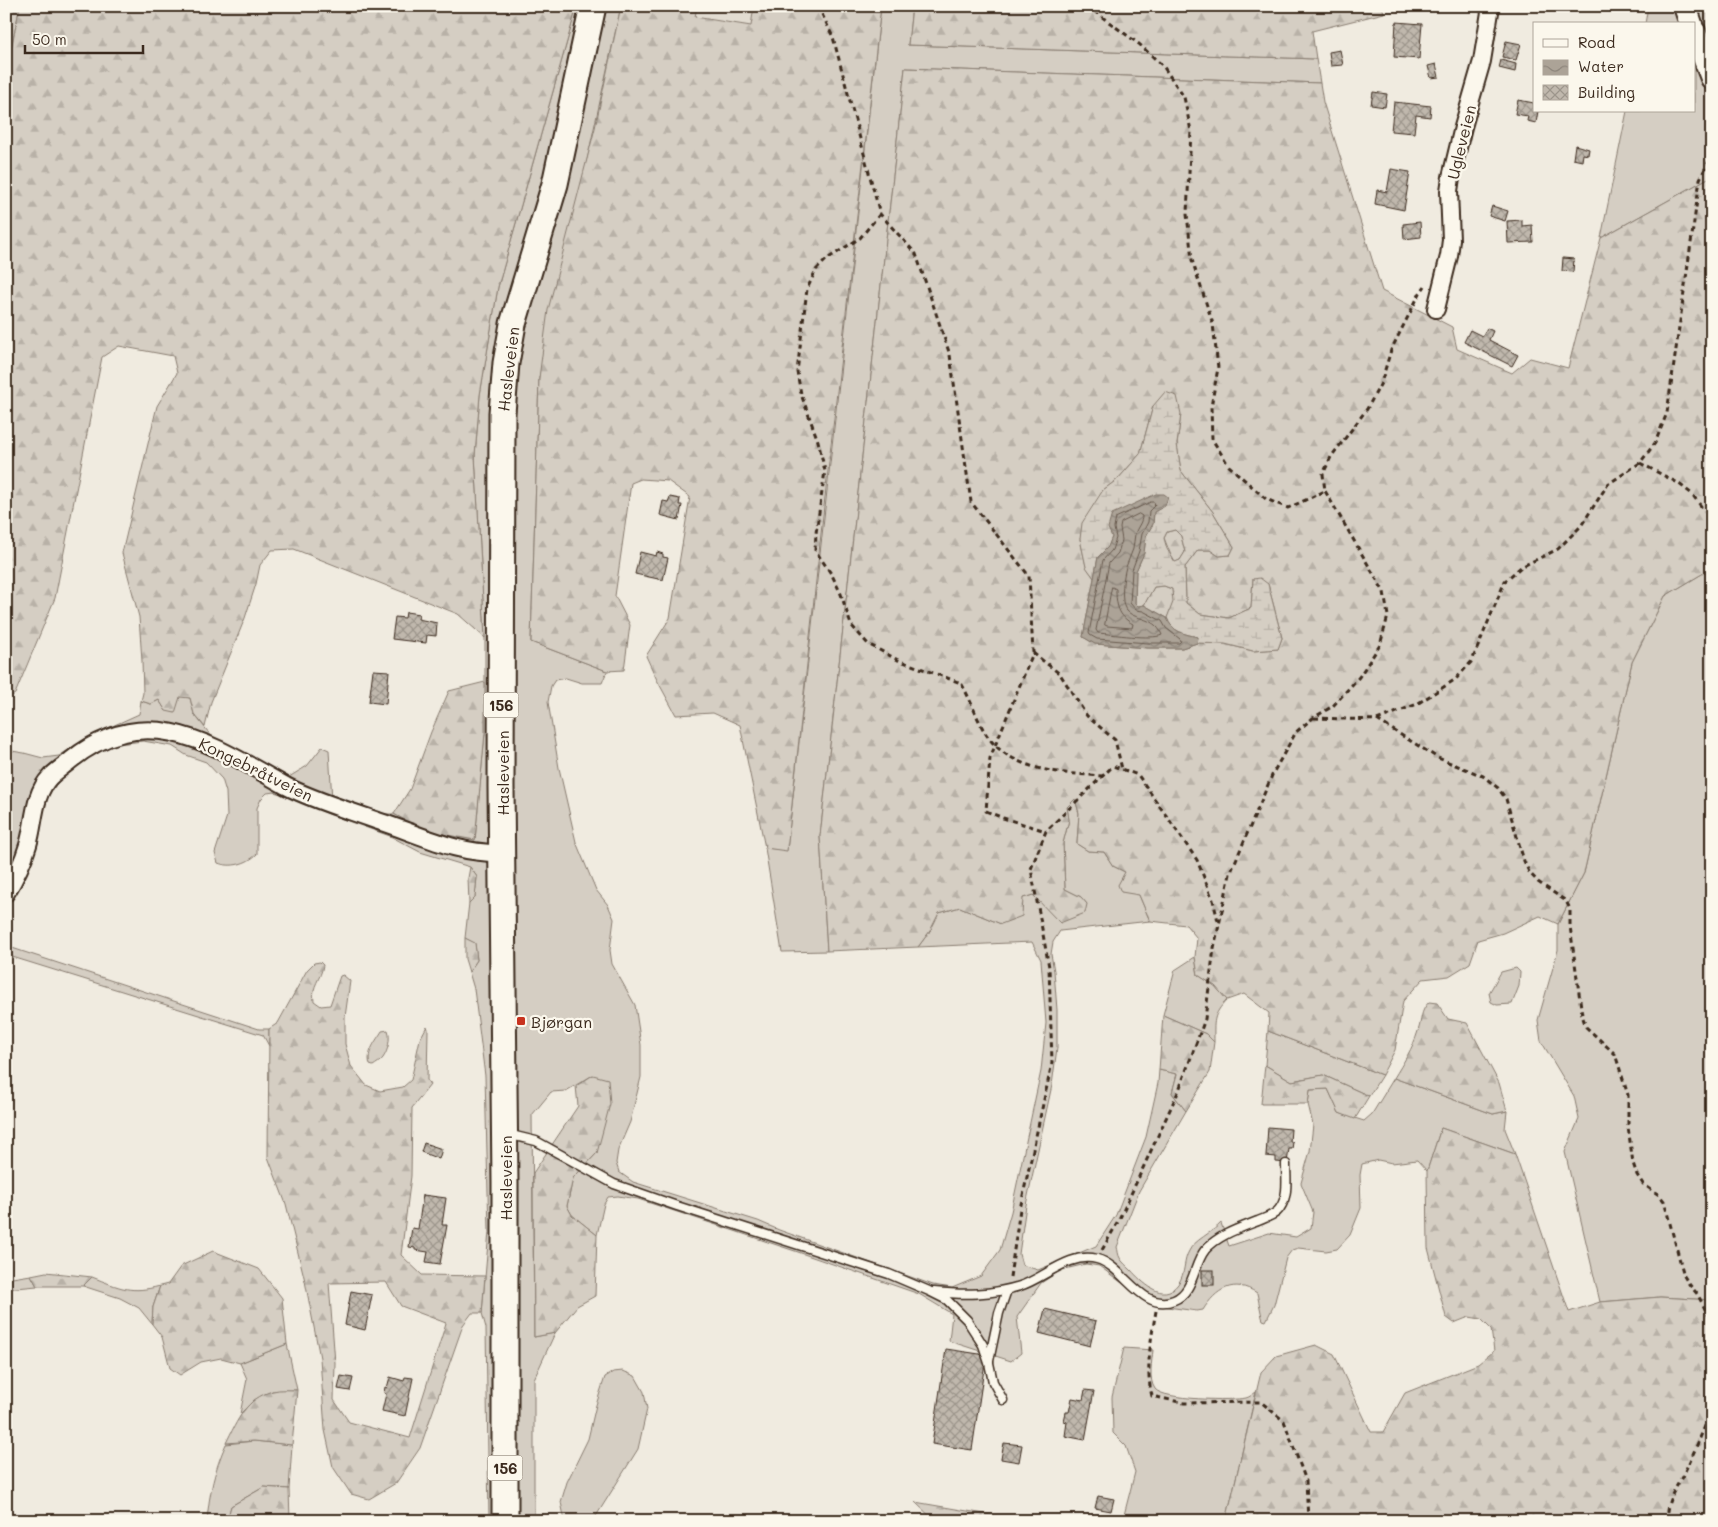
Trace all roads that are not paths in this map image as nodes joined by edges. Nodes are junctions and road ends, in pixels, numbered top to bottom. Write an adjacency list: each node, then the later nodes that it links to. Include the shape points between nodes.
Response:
1 (593, 6): 8 (main road, Hasleveien / 156, via 555,184 516,315 506,363 501,467)
2 (1491, 6): 7 (street, Ugleveien, via 1482,61 1451,177 1451,240)
3 (1685, 6): 4 (main road)
4 (1691, 22)
5 (1696, 36): 6 (main road)
6 (1712, 78)
7 (1436, 309)
8 (502, 854): 9 (street, Kongebråtveien, via 481,854 444,845 319,800 201,740 166,732 134,730 102,740 82,751 50,777 37,801 29,844); 10 (main road, Hasleveien / 156)
9 (6, 893)
10 (505, 1134): 13 (lane, via 543,1144 614,1184 889,1274); 16 (main road, Hasleveien / 156)
11 (1286, 1164): 12 (lane, via 1286,1192 1280,1210 1206,1248 1191,1281 1181,1296 1174,1300 1158,1302 1143,1295 1108,1264 1082,1258)
12 (1007, 1290): 13 (lane, via 979,1294); 14 (lane)
13 (929, 1291): 14 (lane, via 946,1300 967,1320 983,1345)
14 (989, 1363): 15 (lane, via 993,1382)
15 (1003, 1400)
16 (505, 1521)

